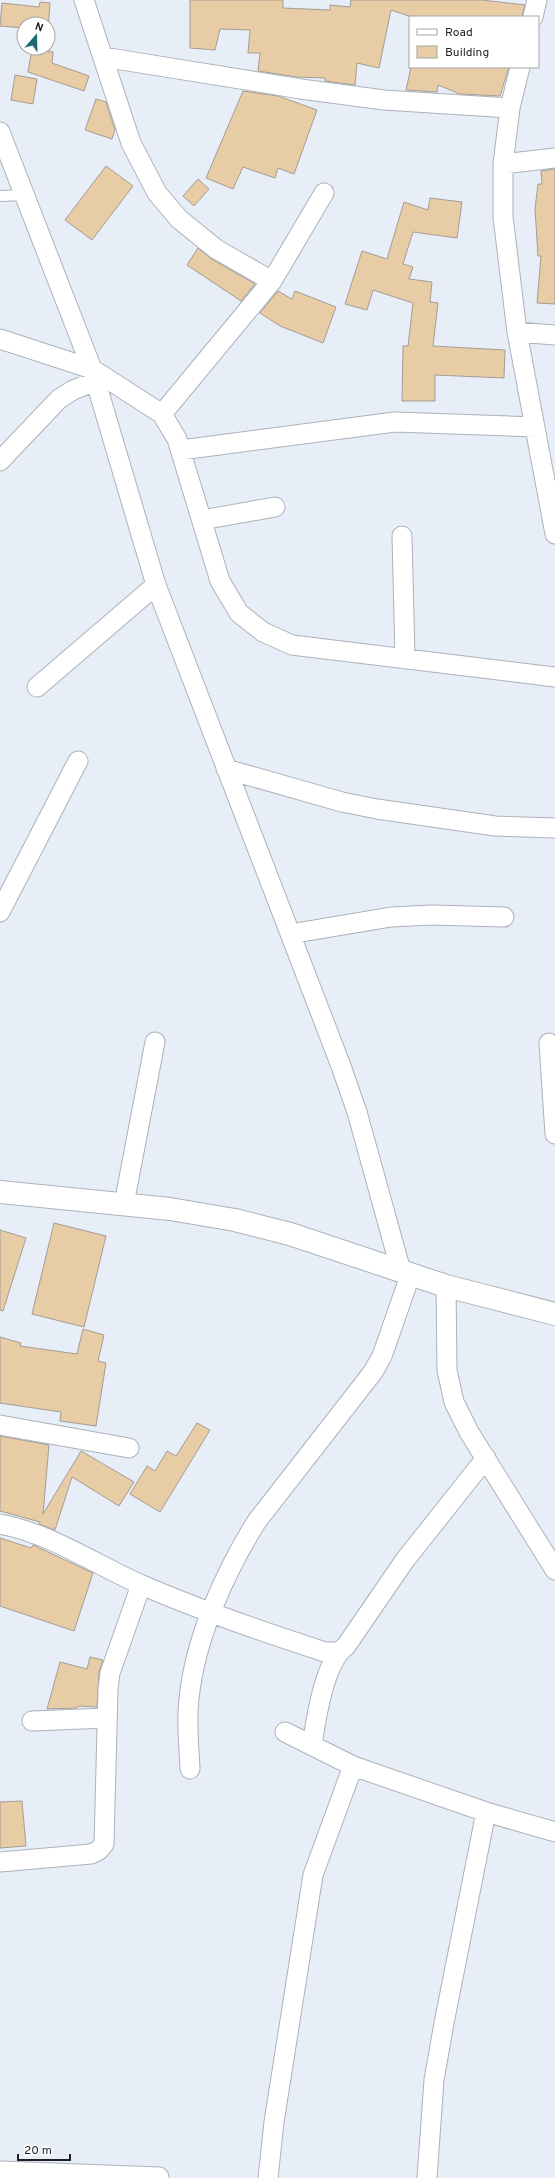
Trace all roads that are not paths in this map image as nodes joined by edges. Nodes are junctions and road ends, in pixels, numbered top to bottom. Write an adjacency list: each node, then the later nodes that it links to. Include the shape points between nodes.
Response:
1 (84, 0): 4 (street)
2 (537, 0): 3 (street)
3 (533, 16)
4 (103, 57): 6 (street, via 377,99); 13 (street, via 131,143 157,193 179,219 216,249)
5 (520, 68): 6 (street)
6 (510, 108): 9 (street)
7 (0, 132): 11 (street)
8 (555, 158): 9 (street)
9 (503, 164): 14 (street, via 504,217)
10 (324, 193): 13 (street)
11 (24, 195): 12 (lane); 17 (street)
12 (0, 196)
13 (272, 281): 18 (street)
14 (517, 332): 15 (street); 19 (street)
15 (555, 335)
16 (0, 339): 17 (street)
17 (94, 375): 18 (street); 21 (street, via 59,399); 27 (street)
18 (162, 414): 20 (street)
19 (535, 427): 20 (street, via 395,422); 23 (street)
20 (181, 450): 24 (street)
21 (0, 461)
22 (275, 507): 24 (street)
23 (552, 507): 25 (street)
24 (202, 520): 28 (street, via 220,581 240,613 262,632 292,645)
25 (555, 534)
26 (402, 536): 28 (street)
27 (156, 584): 30 (street); 32 (street)
28 (405, 659): 29 (street)
29 (555, 677)
30 (37, 687)
31 (78, 761): 34 (street)
32 (226, 768): 33 (street, via 342,802 377,809 495,826); 36 (street)
33 (555, 828)
34 (0, 912)
35 (504, 917): 36 (street, via 391,917)
36 (290, 934): 42 (street, via 357,1112)
37 (155, 1042): 41 (street)
38 (549, 1043): 39 (street)
39 (555, 1134)
40 (0, 1192): 41 (street)
41 (124, 1204): 42 (street, via 235,1220 290,1234)
42 (406, 1272): 43 (street); 51 (street, via 382,1356 373,1372 257,1521 243,1544)
43 (446, 1286): 44 (street); 47 (street, via 447,1370 454,1402)
44 (555, 1310)
45 (0, 1425): 46 (street)
46 (129, 1448)
47 (486, 1458): 49 (street); 52 (street, via 405,1560 346,1646)
48 (0, 1524): 50 (street, via 48,1540)
49 (555, 1570)
50 (141, 1585): 51 (street); 53 (street, via 110,1673)
51 (211, 1613): 52 (street, via 325,1652); 58 (street, via 192,1677 188,1700)
52 (338, 1652): 56 (street, via 320,1698)
53 (108, 1718): 54 (street); 61 (street, via 104,1844 91,1854)
54 (32, 1721)
55 (285, 1732): 56 (street)
56 (312, 1745): 57 (street)
57 (353, 1766): 59 (street); 64 (street, via 312,1875 274,2122)
58 (190, 1769)
59 (486, 1812): 60 (street); 65 (street, via 434,2080)
60 (555, 1832)
61 (0, 1862)
62 (1, 2172): 63 (street)
63 (159, 2177)
64 (268, 2178)
65 (426, 2178)

